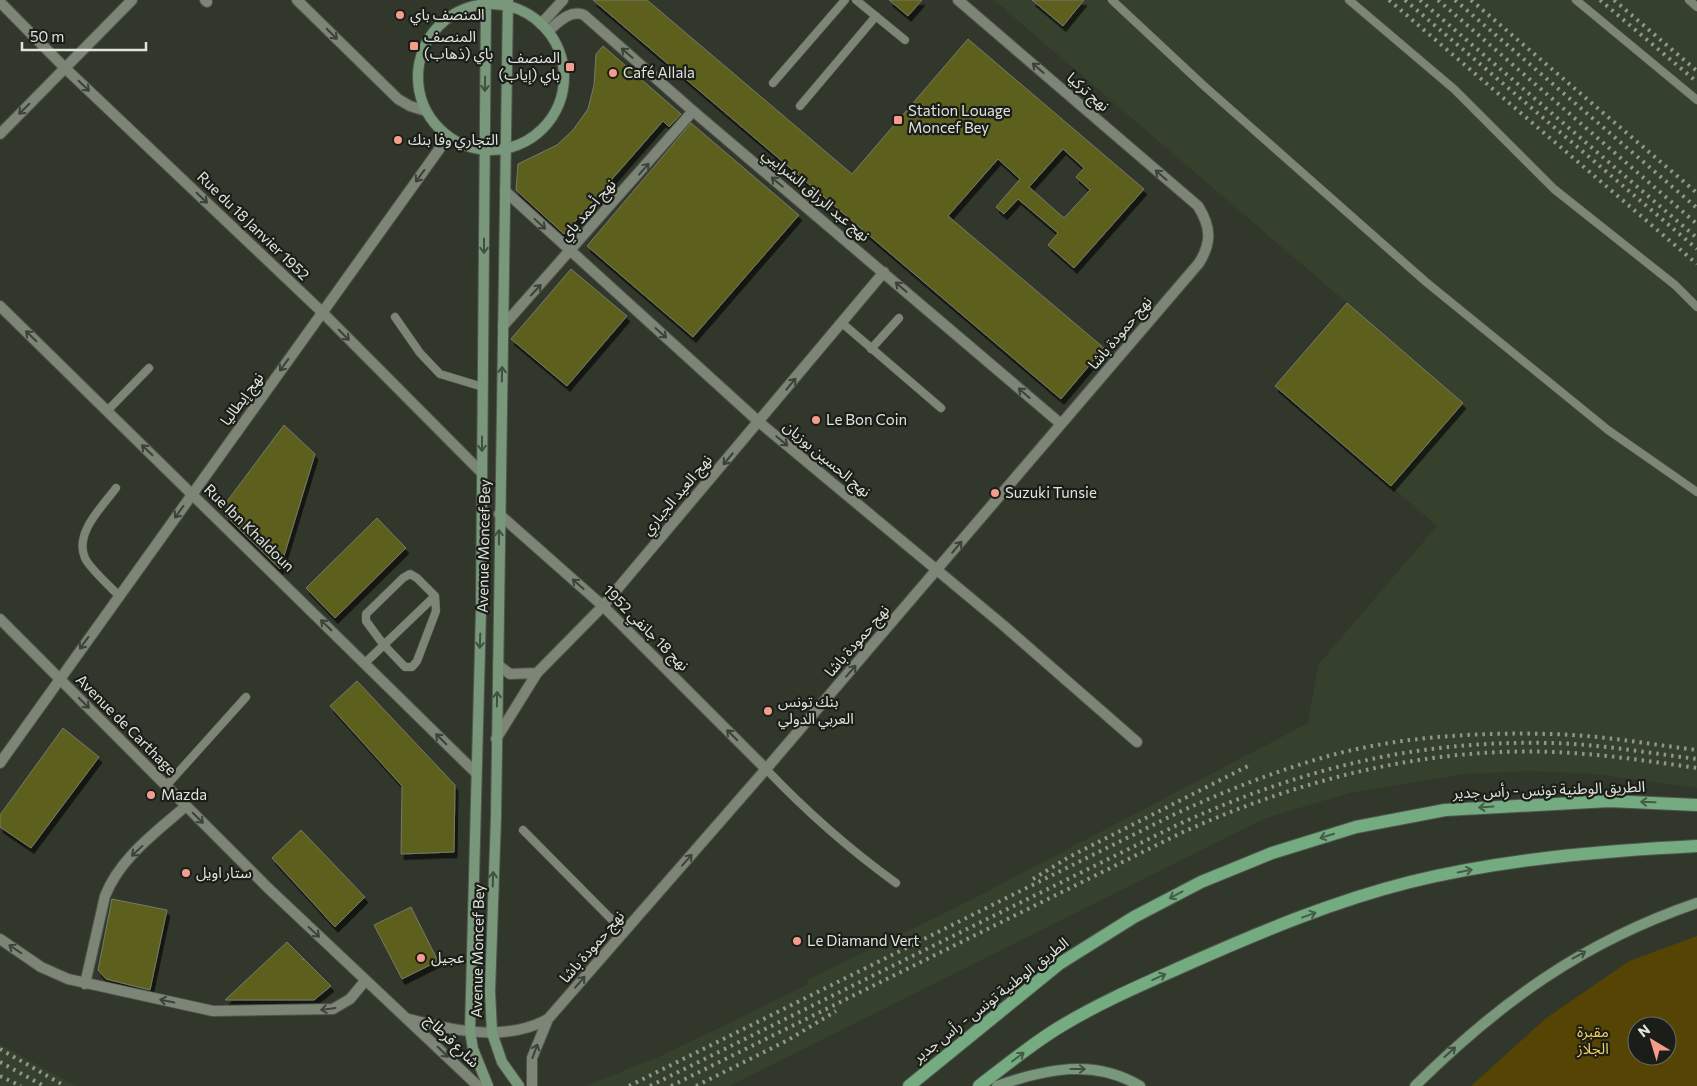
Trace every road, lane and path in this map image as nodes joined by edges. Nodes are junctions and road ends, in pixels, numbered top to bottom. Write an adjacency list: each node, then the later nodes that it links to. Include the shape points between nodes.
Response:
1 (132, 0): 18 (street)
2 (297, 0): 22 (street, one-way to 22, via 398,99)
3 (563, 0): 16 (street)
4 (845, 0): 19 (lane)
5 (856, 0): 15 (lane)
6 (958, 0): 29 (street, نهج تركيا, one-way to 6)
7 (1112, 0): 48 (lane, via 1426,282 1608,430)
8 (1349, 0): 33 (lane, via 1454,88 1554,189 1675,285)
9 (1576, 0): 20 (lane)
10 (1689, 0): 14 (lane)
11 (0, 2): 18 (street, Rue du 18 Janvier 1952)
12 (486, 2): 13 (main road); 22 (main road, via 458,11 435,29 421,54 417,83); 27 (main road, Avenue Moncef Bey, one-way to 27)
13 (508, 3): 16 (main road); 26 (main road, Avenue Moncef Bey)
14 (1697, 7)
15 (876, 16): 17 (lane); 21 (lane)
16 (544, 27): 23 (street, نهج عبد الرزاق الشرايبي, one-way to 16, via 581,13 568,15); 26 (main road, via 560,52 564,77 559,101 547,122 529,139)
17 (904, 40)
18 (65, 68): 24 (street, one-way to 24); 34 (street, Rue du 18 Janvier 1952, one-way to 34)
19 (773, 84)
20 (1697, 100)
21 (800, 106)
22 (426, 111): 25 (main road)
23 (693, 112): 30 (street, نهج أحمد باي, one-way to 23); 31 (street, نهج عبد الرزاق الشرايبي, one-way to 23)
24 (0, 134)
25 (448, 137): 27 (main road, via 466,146); 34 (street, نهج إيطاليا, one-way to 34)
26 (506, 148): 27 (main road); 28 (main road, Avenue Moncef Bey)
27 (485, 150): 41 (main road, Avenue Moncef Bey, one-way to 41)
28 (505, 191): 30 (street, نهج الحسين بوزيان, one-way to 30); 38 (main road, Avenue Moncef Bey)
29 (1198, 206): 45 (street, نهج حمودة باشا, via 1209,228 1207,251 1200,264)
30 (570, 253): 38 (street, نهج أحمد باي, one-way to 30); 44 (street, نهج الحسين بوزيان, one-way to 44)
31 (884, 272): 37 (street, نهج العيد الجباري); 45 (street, نهج عبد الرزاق الشرايبي, one-way to 31)
32 (0, 306): 43 (street, Rue Ibn Khaldoun, one-way to 32)
33 (1697, 307)
34 (322, 312): 46 (street, Rue du 18 Janvier 1952, one-way to 46); 49 (street, نهج إيطاليا, one-way to 49)
35 (395, 318): 41 (lane, via 420,354 440,374)
36 (898, 318): 39 (lane)
37 (842, 323): 39 (lane); 44 (street, نهج العيد الجباري, one-way to 37)
38 (503, 326): 50 (main road, Avenue Moncef Bey, one-way to 38)
39 (872, 348): 42 (lane)
40 (150, 368): 43 (lane)
41 (483, 387): 46 (main road, Avenue Moncef Bey, one-way to 46)
42 (941, 408)
43 (107, 411): 49 (street, Rue Ibn Khaldoun, one-way to 43)
44 (760, 422): 51 (street, نهج الحسين بوزيان, one-way to 51); 54 (street, نهج العيد الجباري, one-way to 54)
45 (1061, 424): 51 (street, نهج حمودة باشا, one-way to 45)
46 (482, 473): 66 (main road, Avenue Moncef Bey, one-way to 66)
47 (116, 488): 52 (lane, via 83,534 83,545 85,559)
48 (1697, 492)
49 (192, 494): 52 (street, نهج إيطاليا, one-way to 52); 57 (street, Rue Ibn Khaldoun, one-way to 49)
50 (499, 514): 54 (street, نهج 18 جانفي 1952, one-way to 50); 58 (main road, Avenue Moncef Bey, one-way to 50)
51 (937, 571): 63 (street, نهج الحسين بوزيان); 65 (street, نهج حمودة باشا, one-way to 51)
52 (119, 596): 60 (street, نهج إيطاليا, one-way to 60)
53 (435, 596): 56 (lane); 56 (lane, via 436,611 417,661 412,666 405,667); 56 (lane, via 410,574 402,578 366,614 366,621)
54 (603, 606): 59 (street, نهج العيد الجباري); 65 (street, نهج 18 جانفي 1952, one-way to 54)
55 (0, 619): 60 (street, Avenue de Carthage)
56 (383, 644): 57 (lane)
57 (365, 663): 66 (street, Rue Ibn Khaldoun, one-way to 57)
58 (498, 665): 59 (street, via 510,674); 62 (main road, Avenue Moncef Bey, one-way to 58)
59 (536, 673): 62 (street, نهج العيد الجباري)
60 (59, 678): 64 (street, نهج إيطاليا); 67 (street, Avenue de Carthage, one-way to 67)
61 (246, 697): 67 (lane)
62 (496, 739): 81 (main road, Avenue Moncef Bey, one-way to 62, via 490,991)
63 (1137, 742)
64 (0, 763)
65 (766, 769): 72 (lane, via 862,859); 74 (street, نهج حمودة باشا, one-way to 65)
66 (476, 773): 80 (main road, Avenue Moncef Bey)
67 (166, 786): 69 (street, Avenue de Carthage)
68 (1697, 805): 82 (main road, الطريق الوطنية تونس - رأس جدير, one-way to 82, via 1609,801 1445,810 1356,828 1272,853 1201,882 1134,917 1059,964)
69 (186, 806): 76 (street, Avenue de Carthage, one-way to 76); 77 (street, one-way to 77, via 124,863 110,883)
70 (524, 830): 74 (lane)
71 (1697, 846): 89 (main road, one-way to 71, via 1061,1026 1105,1001 1251,936 1334,906 1409,883 1514,862)
72 (896, 883)
73 (1697, 903): 92 (main road, one-way to 73, via 1483,1023 1566,962 1663,914)
74 (624, 932): 79 (street, نهج حمودة باشا, one-way to 74)
75 (0, 939): 77 (street, one-way to 75, via 41,967)
76 (365, 980): 77 (street, one-way to 77, via 344,1004 322,1010 213,1011); 78 (street, Avenue de Carthage)
77 (85, 984)
78 (407, 1018): 80 (street, نهج حمودة باشا, via 438,1027); 83 (street, شارع قرطاج, one-way to 83)
79 (548, 1019): 81 (street, نهج حمودة باشا, via 524,1030); 86 (street, one-way to 79, via 532,1058)
80 (470, 1031): 81 (street, نهج حمودة باشا); 84 (main road, Avenue Moncef Bey, via 473,1050)
81 (492, 1033): 85 (main road, Avenue Moncef Bey, via 502,1062)
82 (921, 1074): 87 (main road); 88 (main road, الطريق الوطنية تونس - رأس جدير)
83 (478, 1086)
84 (488, 1086)
85 (519, 1086)
86 (532, 1086)
87 (905, 1086)
88 (909, 1086)
89 (979, 1086)
90 (997, 1086): 91 (main road, one-way to 91, via 1028,1075 1080,1068 1108,1071)
91 (1140, 1086)
92 (1415, 1086)

